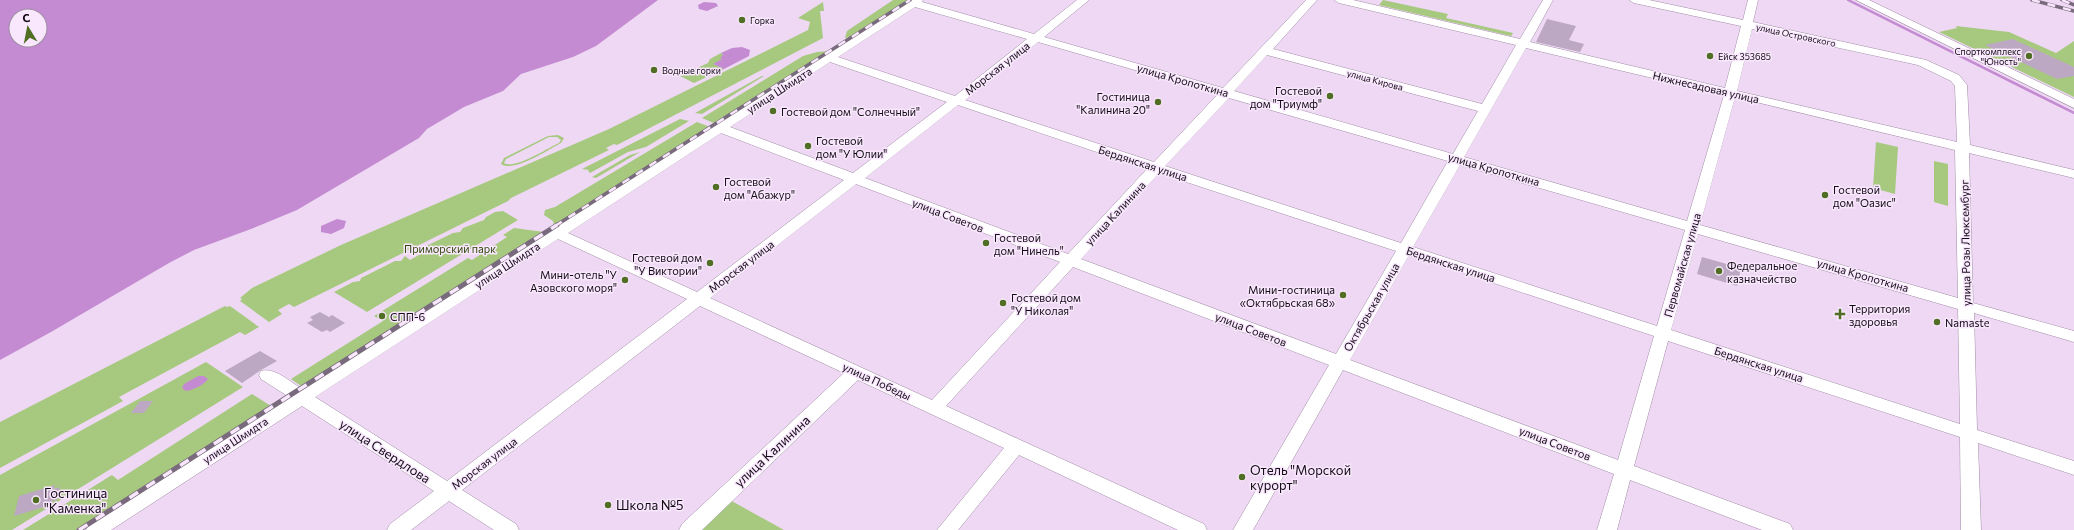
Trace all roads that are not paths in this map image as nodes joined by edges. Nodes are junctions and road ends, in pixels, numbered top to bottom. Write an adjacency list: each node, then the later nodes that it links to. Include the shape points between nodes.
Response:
1 (1084, 0): 10 (street, Морская улица)
2 (1312, 0): 12 (street, улица Калинина)
3 (1339, 0): 11 (street, Нижнесадовая улица)
4 (1548, 0): 11 (street, Октябрьская улица)
5 (1634, 0): 9 (street, улица Островского)
6 (1753, 0): 9 (street, Первомайская улица)
7 (1861, 0): 18 (street)
8 (916, 1): 10 (street, улица Кропоткина); 13 (street, улица Шмидта)
9 (1747, 24): 14 (street, улица Островского, via 1922,62); 16 (street, Первомайская улица)
10 (1036, 38): 15 (street, улица Кропоткина); 17 (street, Морская улица)
11 (1523, 44): 16 (street, Нижнесадовая улица); 19 (street, Октябрьская улица)
12 (1265, 51): 15 (street, улица Калинина); 19 (street, улица Кирова)
13 (829, 58): 17 (street, Бердянская улица); 20 (street, улица Шмидта)
14 (1954, 78): 21 (street, улица Розы Люксембург, via 1961,85 1964,144)
15 (1227, 92): 22 (street, улица Кропоткина); 23 (street, улица Калинина)
16 (1731, 93): 21 (street, Нижнесадовая улица); 26 (street, Первомайская улица)
17 (956, 100): 23 (street, Бердянская улица); 25 (street, Морская улица)
18 (2074, 104)
19 (1485, 109): 22 (street, Октябрьская улица)
20 (720, 128): 25 (street, улица Советов); 27 (street, улица Шмидта)
21 (1962, 148): 24 (street, Нижнесадовая улица); 31 (street, улица Розы Люксембург)
22 (1457, 158): 26 (street, улица Кропоткина); 28 (street, Октябрьская улица)
23 (1157, 168): 28 (street, Бердянская улица); 29 (street, улица Калинина)
24 (2074, 174)
25 (854, 179): 29 (street, улица Советов); 30 (street, Морская улица)
26 (1693, 226): 31 (street, улица Кропоткина); 32 (street, Первомайская улица)
27 (557, 233): 30 (street, улица Победы); 37 (street, улица Шмидта)
28 (1405, 249): 32 (street, Бердянская улица); 34 (street, Октябрьская улица)
29 (1070, 261): 34 (street, улица Советов); 38 (street, улица Калинина)
30 (698, 299): 35 (street, улица Победы); 43 (street, Морская улица)
31 (1966, 306): 33 (street, улица Кропоткина); 39 (street, улица Розы Люксембург)
32 (1663, 333): 39 (street, Бердянская улица); 42 (street, Первомайская улица)
33 (2074, 337)
34 (1340, 362): 42 (street, улица Советов); 50 (street, Октябрьская улица)
35 (856, 372): 38 (street, улица Победы); 47 (street, улица Калинина)
36 (267, 375): 37 (street, улица Свердлова)
37 (302, 397): 43 (street, улица Свердлова); 44 (street, улица Шмидта)
38 (934, 408): 40 (street, улица Победы)
39 (1969, 434): 41 (street, Бердянская улица); 53 (street, улица Розы Люксембург)
40 (1016, 446): 48 (street); 49 (street, улица Победы)
41 (2074, 468)
42 (1624, 470): 51 (street, Первомайская улица); 52 (street, улица Советов)
43 (448, 491): 45 (street, Морская улица); 46 (street, улица Свердлова)
44 (96, 530)
45 (397, 530)
46 (509, 530)
47 (689, 530)
48 (947, 530)
49 (1197, 530)
50 (1243, 530)
51 (1607, 530)
52 (1783, 530)
53 (1971, 530)

